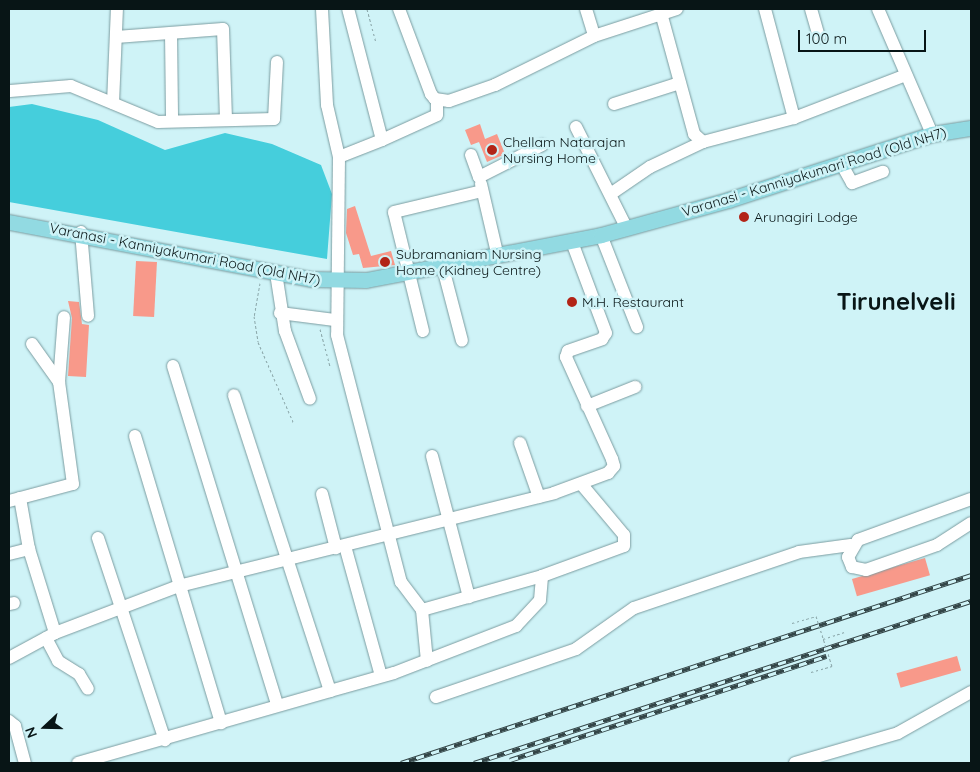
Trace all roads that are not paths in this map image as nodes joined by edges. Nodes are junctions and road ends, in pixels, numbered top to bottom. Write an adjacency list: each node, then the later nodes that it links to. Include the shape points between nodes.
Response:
1 (117, 9): 13 (street)
2 (322, 9): 32 (street, via 327,105)
3 (348, 9): 28 (street)
4 (399, 9): 19 (street, via 431,94)
5 (586, 9): 12 (street)
6 (677, 9): 10 (street)
7 (765, 9): 22 (street)
8 (811, 9): 14 (street)
9 (878, 9): 16 (street)
10 (661, 13): 12 (street); 17 (street)
11 (172, 33): 13 (street); 23 (street, via 223,29); 24 (street)
12 (594, 36): 19 (street, via 460,99)
13 (116, 37): 20 (street)
14 (819, 37)
15 (277, 62): 23 (street, via 274,119)
16 (906, 75): 22 (street); 27 (street)
17 (680, 83): 21 (street); 29 (street, via 694,134)
18 (10, 91): 20 (street, via 58,84)
19 (438, 100): 28 (street, via 437,115)
20 (113, 102): 24 (street, via 148,121)
21 (614, 104)
22 (794, 118): 29 (street)
23 (226, 119): 24 (street)
24 (172, 120)
25 (576, 127): 37 (street)
26 (971, 128): 27 (main road, Varanasi - Kanniyakumari Road (Old NH7))
27 (932, 134): 33 (main road, Varanasi - Kanniyakumari Road (Old NH7))
28 (382, 140): 32 (street)
29 (703, 142): 37 (street, via 650,167)
30 (542, 145): 35 (street)
31 (472, 155): 35 (street)
32 (339, 157): 47 (street)
33 (841, 163): 34 (street, via 852,183); 39 (main road, Varanasi - Kanniyakumari Road (Old NH7), via 728,200)
34 (883, 172)
35 (479, 177): 36 (street)
36 (482, 191): 43 (street); 46 (street, via 396,210 394,225)
37 (612, 194): 39 (street)
38 (9, 222): 40 (main road, Varanasi - Kanniyakumari Road (Old NH7))
39 (626, 227): 41 (main road, Varanasi - Kanniyakumari Road (Old NH7))
40 (81, 232): 45 (main road, Varanasi - Kanniyakumari Road (Old NH7)); 49 (street)
41 (600, 235): 42 (main road, Varanasi - Kanniyakumari Road (Old NH7)); 52 (street)
42 (572, 242): 43 (main road, Varanasi - Kanniyakumari Road (Old NH7)); 61 (street, via 606,333 566,354)
43 (498, 257): 44 (main road, Varanasi - Kanniyakumari Road (Old NH7))
44 (443, 268): 46 (main road, Varanasi - Kanniyakumari Road (Old NH7)); 54 (street)
45 (269, 272): 47 (main road, Varanasi - Kanniyakumari Road (Old NH7)); 48 (street)
46 (406, 275): 47 (main road, Varanasi - Kanniyakumari Road (Old NH7)); 53 (street)
47 (339, 282): 51 (street)
48 (280, 313): 51 (street); 60 (street)
49 (88, 316)
50 (64, 317): 57 (street)
51 (334, 320): 72 (street, via 352,384 357,425 379,484)
52 (637, 327)
53 (423, 331)
54 (462, 341)
55 (32, 344): 57 (street)
56 (173, 366): 79 (street)
57 (59, 382): 68 (street, via 74,484)
58 (634, 387): 61 (street)
59 (234, 394): 78 (street)
60 (310, 399)
61 (587, 406): 65 (street, via 614,466)
62 (135, 436): 81 (street)
63 (520, 443): 67 (street)
64 (432, 456): 70 (street)
65 (582, 485): 67 (street); 80 (street, via 626,543)
66 (322, 494): 75 (street)
67 (539, 497): 70 (street)
68 (12, 498): 76 (street)
69 (971, 499): 74 (street)
70 (448, 520): 72 (street); 82 (street)
71 (971, 523): 74 (street, via 937,545 866,570 852,567)
72 (390, 535): 75 (street); 84 (street, via 401,582)
73 (98, 538): 83 (street)
74 (851, 545): 92 (street, via 799,552 634,608 576,649)
75 (340, 547): 78 (street); 88 (street)
76 (29, 549): 77 (street); 85 (street)
77 (9, 554)
78 (290, 557): 79 (street); 90 (street)
79 (239, 571): 81 (street); 93 (street)
80 (542, 576): 82 (street); 87 (street, via 543,595 516,626)
81 (179, 586): 83 (street); 95 (street)
82 (469, 597): 84 (street)
83 (120, 607): 85 (street); 96 (street)
84 (422, 610): 87 (street)
85 (51, 635): 86 (street); 89 (street, via 58,661 79,674)
86 (9, 658)
87 (427, 661): 88 (street)
88 (380, 676): 90 (street)
89 (88, 689)
90 (330, 691): 93 (street)
91 (971, 692): 99 (street, via 898,733)
92 (436, 697)
93 (277, 705): 95 (street)
94 (9, 721): 97 (street, via 15,726)
95 (220, 723): 96 (street)
96 (165, 740): 98 (street)
97 (25, 763)
98 (78, 763)
99 (795, 763)

